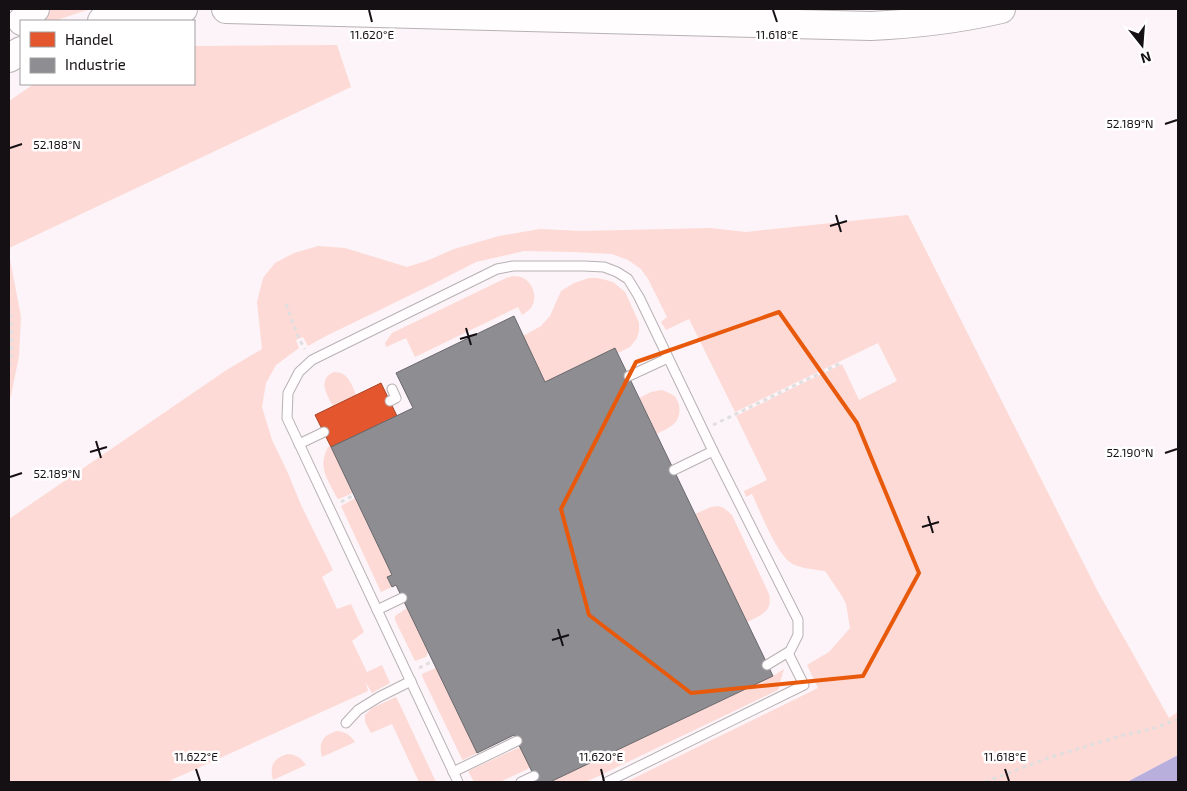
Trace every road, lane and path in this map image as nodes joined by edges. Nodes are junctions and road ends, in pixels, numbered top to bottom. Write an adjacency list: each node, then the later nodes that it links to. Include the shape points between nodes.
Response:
1 (36, 9): 5 (highway)
2 (183, 9): 6 (highway)
3 (226, 9): 4 (highway, via 871,26 955,18)
4 (998, 9)
5 (24, 20)
6 (107, 20)
7 (20, 24): 8 (highway)
8 (9, 34)
9 (20, 52): 10 (highway)
10 (9, 58)
11 (286, 304): 14 (path, via 299,339)
12 (9, 306): 16 (path)
13 (668, 358): 14 (lane, via 639,297 628,280 617,272 584,266 514,266 479,278); 17 (lane); 20 (lane)
14 (312, 360): 22 (lane, via 300,372 288,393 287,418)
15 (841, 363): 20 (path)
16 (9, 369)
17 (629, 376)
18 (392, 389): 19 (lane, via 396,398)
19 (390, 401)
20 (703, 430): 23 (lane)
21 (324, 432): 22 (lane)
22 (299, 444): 26 (lane)
23 (713, 451): 24 (lane); 27 (lane, via 798,620 798,635)
24 (674, 470)
25 (402, 598): 26 (lane)
26 (377, 610): 29 (lane)
27 (788, 653): 28 (lane); 37 (lane, via 804,685)
28 (767, 665)
29 (410, 681): 31 (lane, via 358,710); 33 (lane)
30 (1178, 719): 38 (path, via 1048,758)
31 (346, 723)
32 (517, 741): 33 (lane)
33 (453, 772): 35 (lane)
34 (534, 776): 36 (lane)
35 (458, 782)
36 (521, 782)
37 (607, 782)
38 (985, 782)

